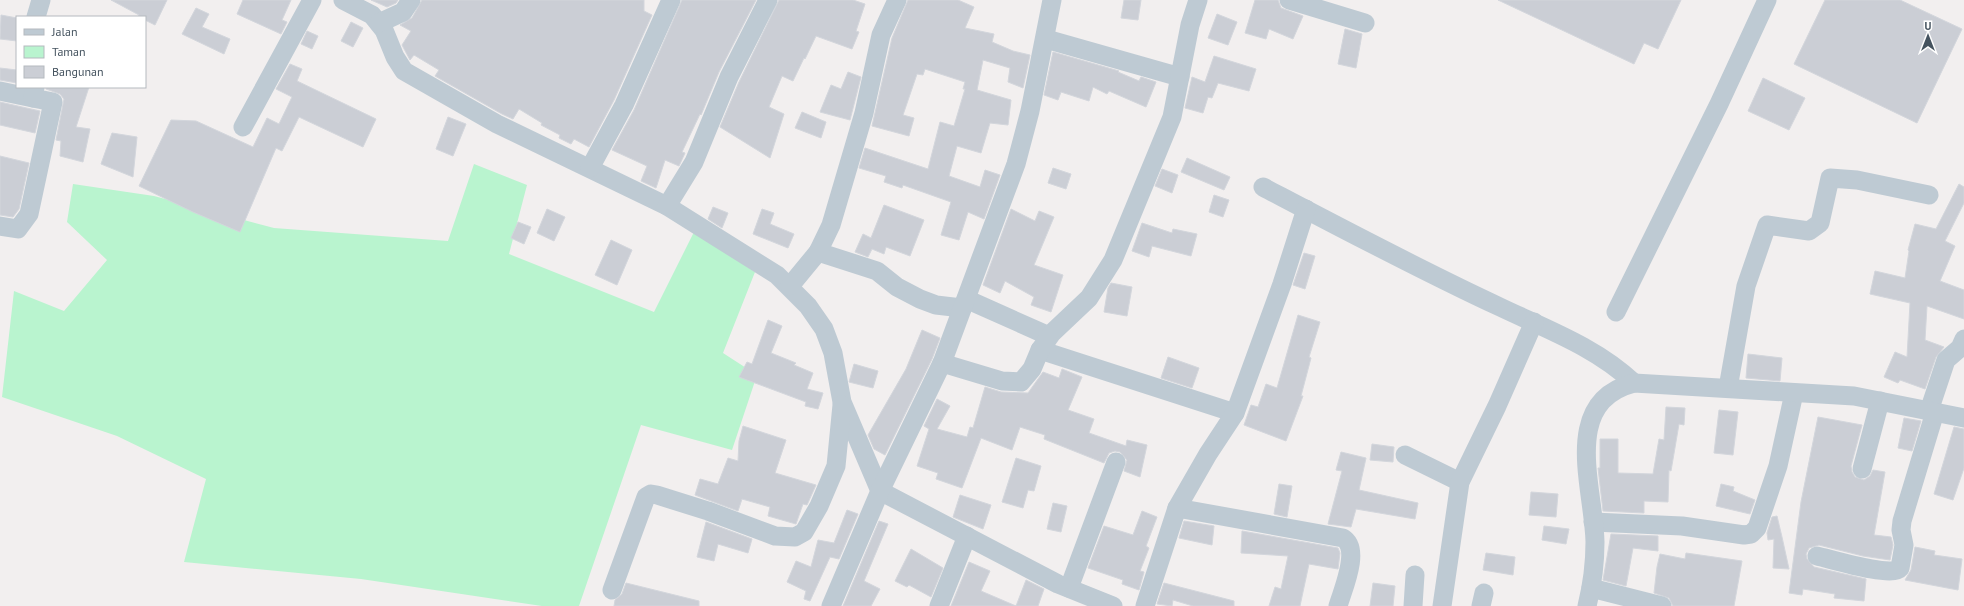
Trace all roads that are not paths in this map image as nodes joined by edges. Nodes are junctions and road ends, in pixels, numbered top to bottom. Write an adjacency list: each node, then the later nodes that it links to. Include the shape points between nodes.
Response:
1 (40, 0): 12 (street)
2 (312, 0): 19 (street)
3 (343, 0): 13 (street, via 372,15)
4 (410, 0): 13 (street, via 403,12)
5 (671, 0): 20 (street, via 624,105)
6 (768, 0): 23 (street, via 729,77 694,162)
7 (897, 0): 26 (street, via 881,35 864,113 842,194)
8 (1052, 0): 15 (street)
9 (1198, 0): 16 (street, via 1190,25)
10 (1289, 0): 14 (street)
11 (1767, 0): 29 (street, via 1719,104)
12 (36, 16)
13 (379, 23): 20 (street, via 404,71 497,124)
14 (1365, 23)
15 (1046, 39): 16 (street); 28 (street, via 1016,164)
16 (1180, 77): 32 (street, via 1172,117 1113,260 1089,298)
17 (0, 91): 18 (street)
18 (34, 92): 25 (street, via 53,102 29,214 18,229)
19 (243, 127)
20 (590, 168): 23 (street)
21 (1263, 187): 24 (street)
22 (1928, 195): 35 (street, via 1857,180 1830,178 1820,223 1809,230 1767,225 1746,286)
23 (667, 206): 27 (street, via 777,275)
24 (1306, 209): 30 (street); 40 (street, via 1282,284)
25 (0, 226)
26 (818, 252): 27 (street); 28 (street, via 877,271 897,287 936,305)
27 (790, 286): 38 (street, via 824,329 833,353)
28 (964, 303): 32 (street); 33 (street)
29 (1616, 312)
30 (1534, 322): 34 (street, via 1611,363); 45 (street)
31 (1964, 339): 39 (street, via 1960,348 1946,360)
32 (1045, 343): 33 (street, via 1032,369 1021,382 1002,381); 40 (street)
33 (942, 363): 46 (street)
34 (1634, 383): 35 (street); 48 (street, via 1607,394 1590,420 1587,456)
35 (1728, 388): 36 (street)
36 (1794, 393): 37 (street, via 1854,396); 48 (street, via 1778,466 1757,528 1751,534 1682,526)
37 (1880, 401): 39 (street); 44 (street)
38 (842, 402): 46 (street); 53 (street, via 836,466 819,506 804,532 795,537 775,536 708,511 651,494 646,497)
39 (1932, 412): 41 (street); 50 (street, via 1902,521 1904,545 1900,568 1894,572 1881,571)
40 (1234, 413): 47 (street)
41 (1964, 418)
42 (1405, 455): 45 (street)
43 (1116, 462): 52 (street)
44 (1862, 469)
45 (1460, 482): 61 (street)
46 (880, 491): 49 (street); 55 (street)
47 (1177, 508): 58 (street); 59 (street, via 1343,538 1349,543 1351,555)
48 (1594, 522): 54 (street, via 1595,543)
49 (967, 536): 52 (street); 56 (street)
50 (1817, 556)
51 (1415, 575): 60 (street)
52 (1069, 588): 57 (street)
53 (612, 590)
54 (1589, 597): 62 (street)
55 (831, 606)
56 (939, 606)
57 (1114, 606)
58 (1145, 606)
59 (1338, 606)
60 (1414, 606)
61 (1442, 606)
62 (1662, 606)

